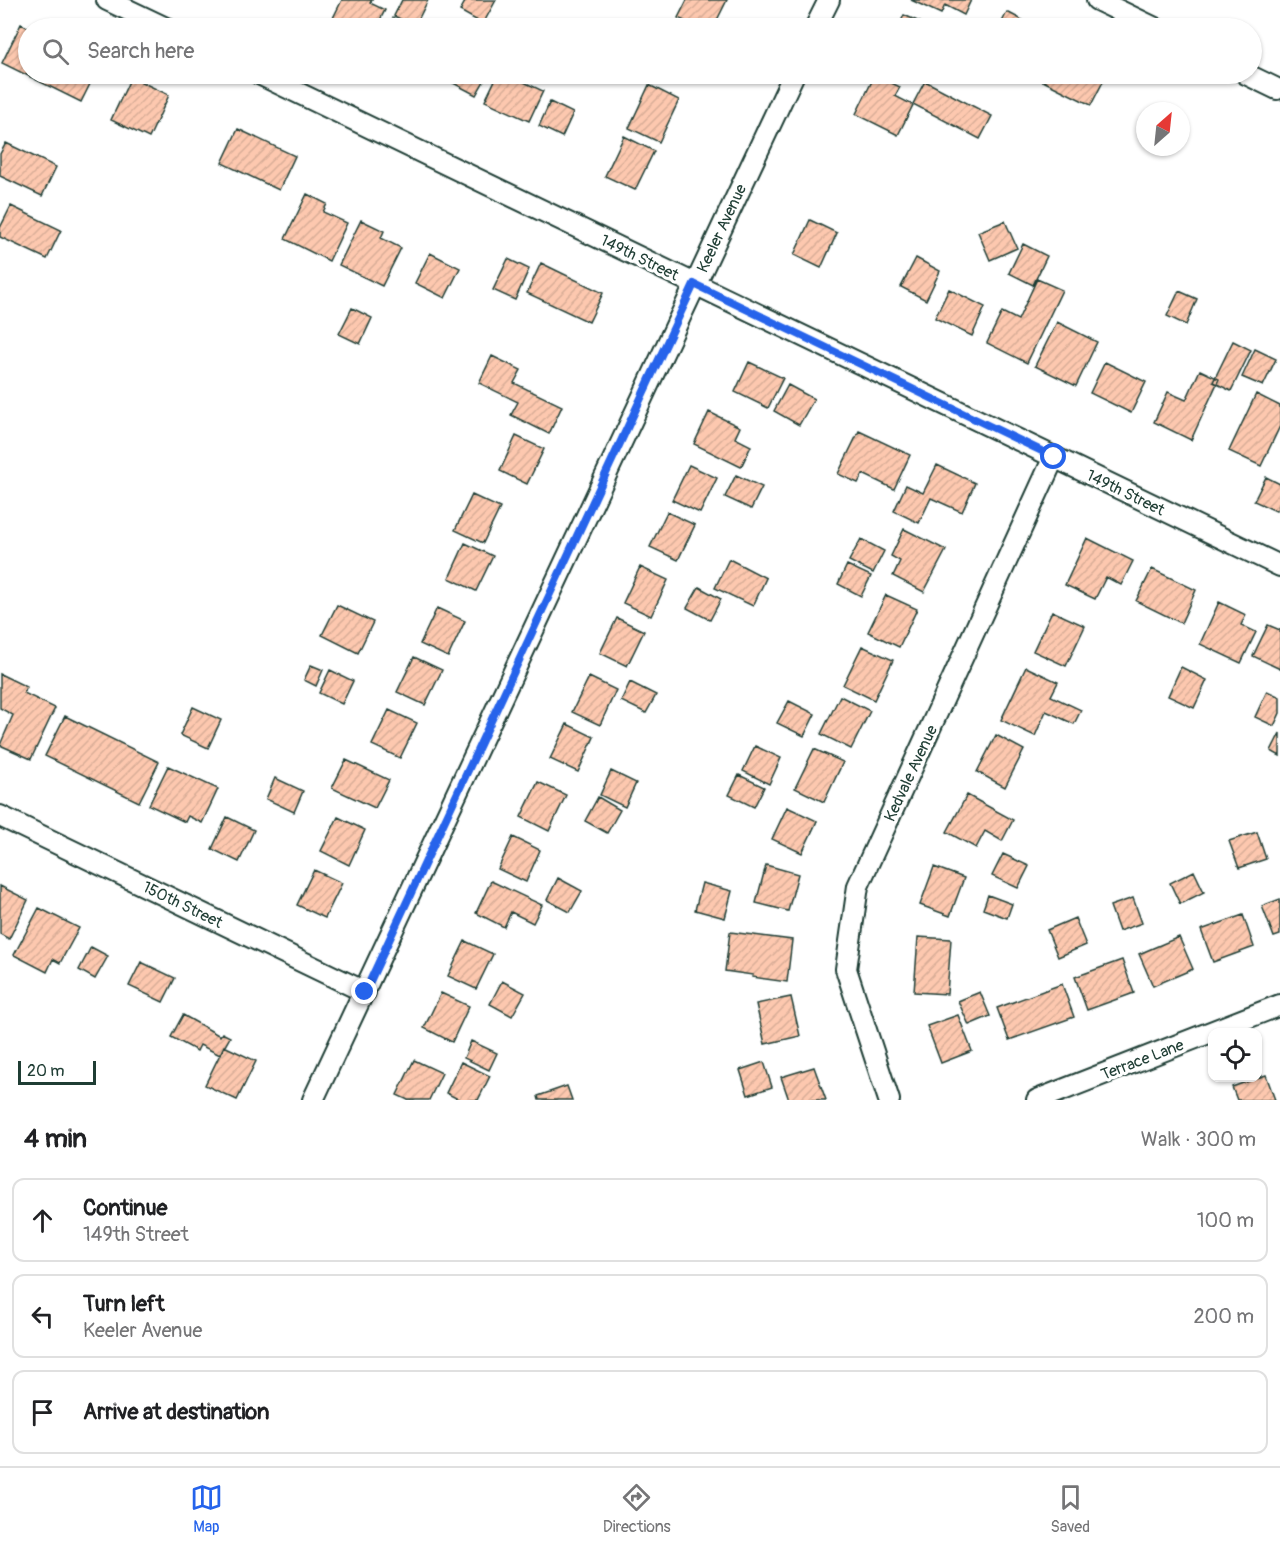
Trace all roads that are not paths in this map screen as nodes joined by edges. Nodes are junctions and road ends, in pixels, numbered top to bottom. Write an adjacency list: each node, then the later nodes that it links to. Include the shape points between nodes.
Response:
1 (107, 0): 4 (street)
2 (829, 0): 5 (street)
3 (1097, 0): 6 (street)
4 (145, 18)
5 (820, 18)
6 (1134, 18)
7 (1262, 82): 10 (street)
8 (280, 84): 11 (street, 149th Street)
9 (789, 84): 11 (street, Keeler Avenue)
10 (1277, 89)
11 (694, 284): 12 (street, 149th Street); 15 (street, Keeler Avenue)
12 (1054, 457): 13 (street, 149th Street); 18 (street, Kedvale Avenue, via 858,886 846,969)
13 (1280, 566)
14 (0, 816): 15 (street, 150th Street)
15 (365, 992): 17 (street, Keeler Avenue)
16 (1280, 1005): 19 (street, Terrace Lane)
17 (313, 1100)
18 (889, 1100)
19 (1036, 1100)

